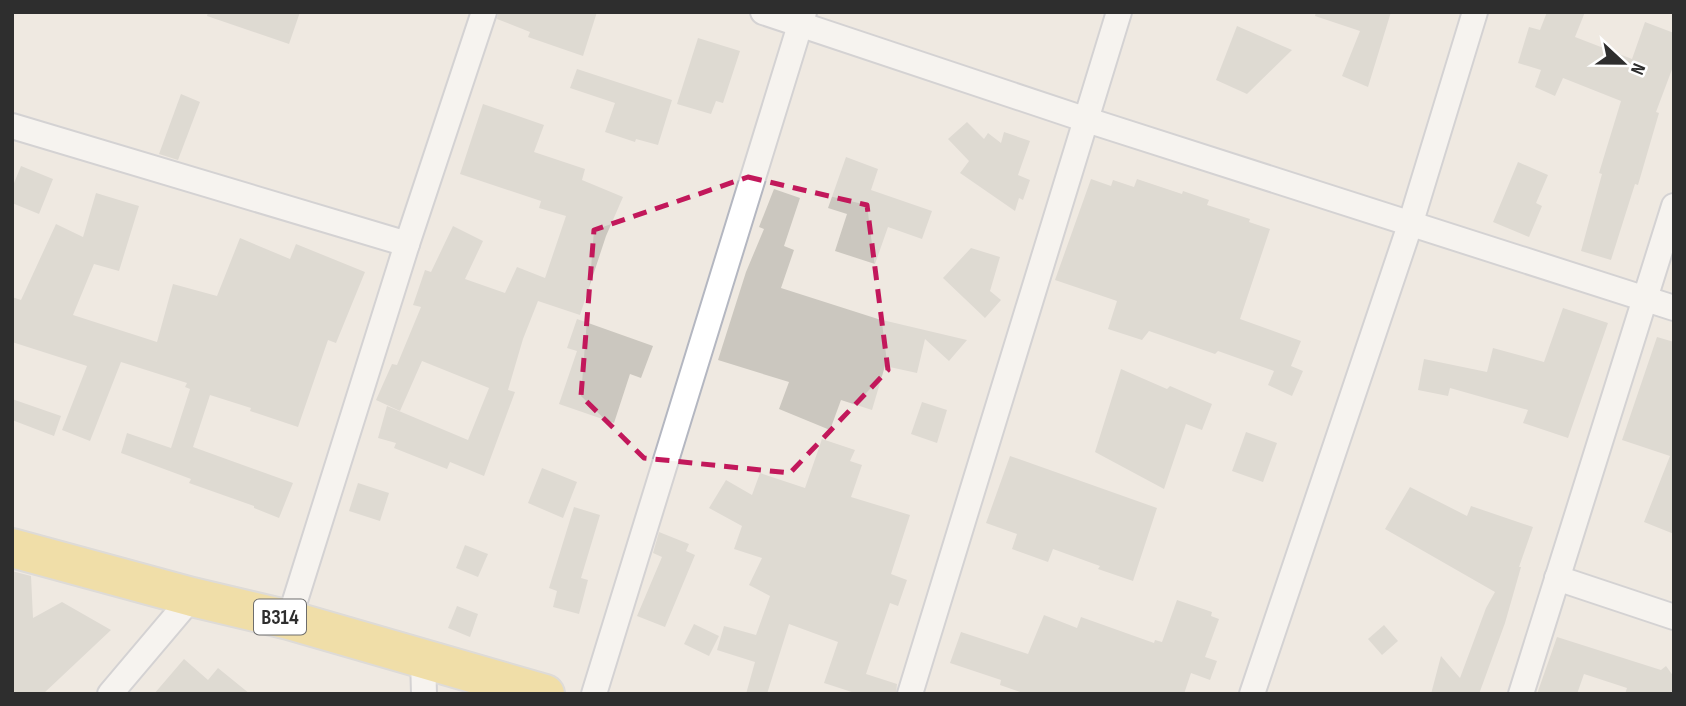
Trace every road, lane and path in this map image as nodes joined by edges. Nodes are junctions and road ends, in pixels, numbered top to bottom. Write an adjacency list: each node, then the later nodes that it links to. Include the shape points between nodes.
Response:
1 (484, 12): 10 (street)
2 (763, 12): 5 (street)
3 (1119, 12): 6 (street)
4 (1475, 12): 9 (street)
5 (802, 18): 6 (street); 21 (street)
6 (1087, 120): 9 (street); 22 (street)
7 (12, 126): 10 (street)
8 (1674, 206): 11 (street)
9 (1410, 225): 11 (street); 23 (street)
10 (407, 244): 17 (street)
11 (1644, 299): 12 (street); 14 (street)
12 (1674, 308)
13 (12, 548): 15 (main road, B314)
14 (1557, 578): 16 (street); 24 (street)
15 (192, 597): 17 (main road, B314); 19 (street)
16 (1674, 617)
17 (289, 620): 18 (main road, B314)
18 (424, 676): 20 (main road, B314)
19 (110, 694)
20 (545, 694)
21 (594, 694)
22 (910, 694)
23 (1252, 694)
24 (1521, 694)

